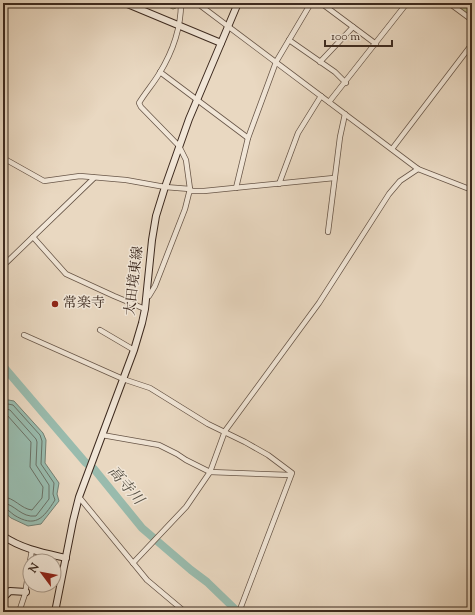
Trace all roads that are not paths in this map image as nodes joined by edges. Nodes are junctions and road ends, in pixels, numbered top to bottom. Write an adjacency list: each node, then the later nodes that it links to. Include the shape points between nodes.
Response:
1 (125, 3): 11 (main road)
2 (133, 3): 11 (main road)
3 (181, 3): 11 (street)
4 (197, 3): 12 (street)
5 (238, 3): 12 (main road, 太田境東線)
6 (311, 3): 14 (street)
7 (321, 3): 13 (street)
8 (407, 3): 16 (street)
9 (449, 3): 10 (street)
10 (472, 20)
11 (176, 25): 15 (main road); 20 (street, via 172,50)
12 (228, 26): 15 (main road, 太田境東線); 18 (street)
13 (353, 27): 16 (street); 19 (street)
14 (289, 40): 18 (street); 19 (street)
15 (220, 43): 23 (main road, 太田境東線)
16 (376, 44): 21 (street)
17 (472, 44): 28 (street)
18 (276, 62): 22 (street); 26 (street)
19 (320, 62): 21 (street)
20 (160, 72): 23 (street); 27 (street, via 139,103)
21 (346, 82): 24 (street)
22 (321, 96): 24 (street); 33 (street, via 298,133)
23 (197, 99): 26 (street); 27 (main road, 太田境東線)
24 (329, 102): 25 (street)
25 (345, 114): 28 (street); 32 (street)
26 (248, 138): 35 (street)
27 (178, 146): 34 (main road, 太田境東線); 36 (street, via 186,160)
28 (392, 149): 30 (street)
29 (3, 158): 31 (street, via 44,181 80,176)
30 (418, 169): 37 (street); 47 (street, via 400,181 389,194 319,303)
31 (94, 178): 34 (street, via 126,180); 39 (street)
32 (334, 178): 33 (street); 38 (street)
33 (279, 184): 35 (street)
34 (165, 187): 36 (street); 41 (main road, 太田境東線, via 156,216)
35 (236, 188): 36 (street, via 204,192)
36 (190, 190): 41 (street, via 155,286)
37 (472, 190)
38 (328, 232)
39 (33, 237): 40 (street); 42 (street, via 66,274)
40 (7, 262)
41 (146, 298): 42 (main road, 太田境東線)
42 (145, 309): 45 (main road, 太田境東線)
43 (100, 330): 45 (street)
44 (24, 335): 46 (street)
45 (134, 350): 46 (main road, 太田境東線)
46 (123, 379): 47 (street, via 150,388 208,424); 48 (main road, 太田境東線)
47 (225, 431): 49 (street); 50 (street, via 268,455 292,473)
48 (102, 435): 49 (street, via 159,445); 51 (main road, 太田境東線)
49 (210, 472): 50 (street); 56 (street, via 186,507)
50 (290, 475): 60 (street)
51 (80, 498): 55 (main road, 太田境東線); 56 (street)
52 (3, 536): 53 (main road)
53 (32, 550): 54 (street); 55 (main road)
54 (32, 553)
55 (66, 558): 62 (main road, 太田境東線)
56 (133, 563): 63 (street, via 147,580)
57 (22, 592): 59 (main road, via 10,591)
58 (26, 593): 61 (street)
59 (3, 598)
60 (239, 611)
61 (19, 612)
62 (56, 612)
63 (185, 612)

